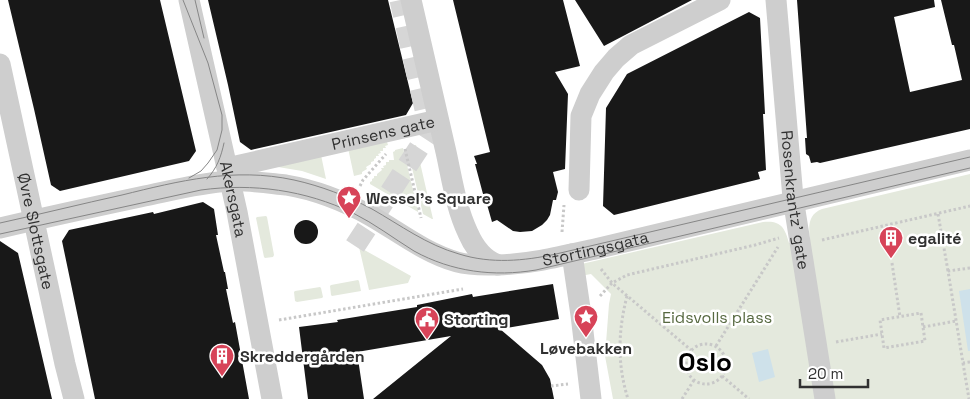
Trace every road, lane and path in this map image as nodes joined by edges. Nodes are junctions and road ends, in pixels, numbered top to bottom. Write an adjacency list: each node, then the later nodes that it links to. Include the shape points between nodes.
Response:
1 (189, 0): 9 (street, Akersgata)
2 (411, 0): 6 (street)
3 (720, 0): 10 (street, via 630,45 604,72 581,116)
4 (776, 0): 11 (street, Rosenkrantz’ gate)
5 (0, 64): 15 (street, Øvre Slottsgate)
6 (438, 120): 9 (street, Prinsens gate); 20 (street, Prinsens gate, via 468,234 484,257)
7 (406, 155): 14 (path)
8 (970, 160): 11 (street, Stortingsgata)
9 (229, 174): 15 (street, Prinsens gate, via 199,185); 20 (street, Stortingsgata, via 314,191 371,216 435,254 472,265); 30 (street, Akersgata)
10 (578, 190)
11 (793, 201): 18 (street, Stortingsgata); 46 (street, Rosenkrantz’ gate)
12 (970, 206): 13 (path)
13 (938, 214): 17 (path); 23 (path)
14 (421, 218)
15 (34, 220): 16 (street, Prinsens gate); 40 (street, Øvre Slottsgate)
16 (0, 228)
17 (816, 241)
18 (572, 254): 20 (street, Stortingsgata); 27 (street)
19 (892, 263): 28 (path)
20 (498, 265)
21 (598, 265): 24 (path)
22 (970, 268): 23 (path)
23 (948, 271): 29 (path)
24 (612, 283): 26 (path); 27 (path); 34 (path, via 627,275 781,240)
25 (463, 289): 30 (path)
26 (627, 296): 35 (path); 43 (path, via 619,339 623,385)
27 (581, 315): 42 (street)
28 (900, 317): 31 (path, via 921,314); 32 (path, via 880,320)
29 (956, 321): 31 (path); 37 (path)
30 (259, 324): 41 (street, Akersgata)
31 (923, 327): 32 (path, via 926,341 884,348)
32 (882, 334): 33 (path)
33 (834, 342)
34 (716, 346): 35 (path, via 704,344); 38 (path, via 726,360)
35 (691, 350): 39 (path, via 686,366)
36 (970, 362): 37 (path)
37 (963, 363): 47 (path)
38 (722, 376): 39 (path, via 718,381 706,384); 45 (path)
39 (694, 380): 44 (path)
40 (74, 399)
41 (272, 399)
42 (591, 399)
43 (628, 399)
44 (682, 399)
45 (750, 399)
46 (825, 399)
47 (969, 399)

